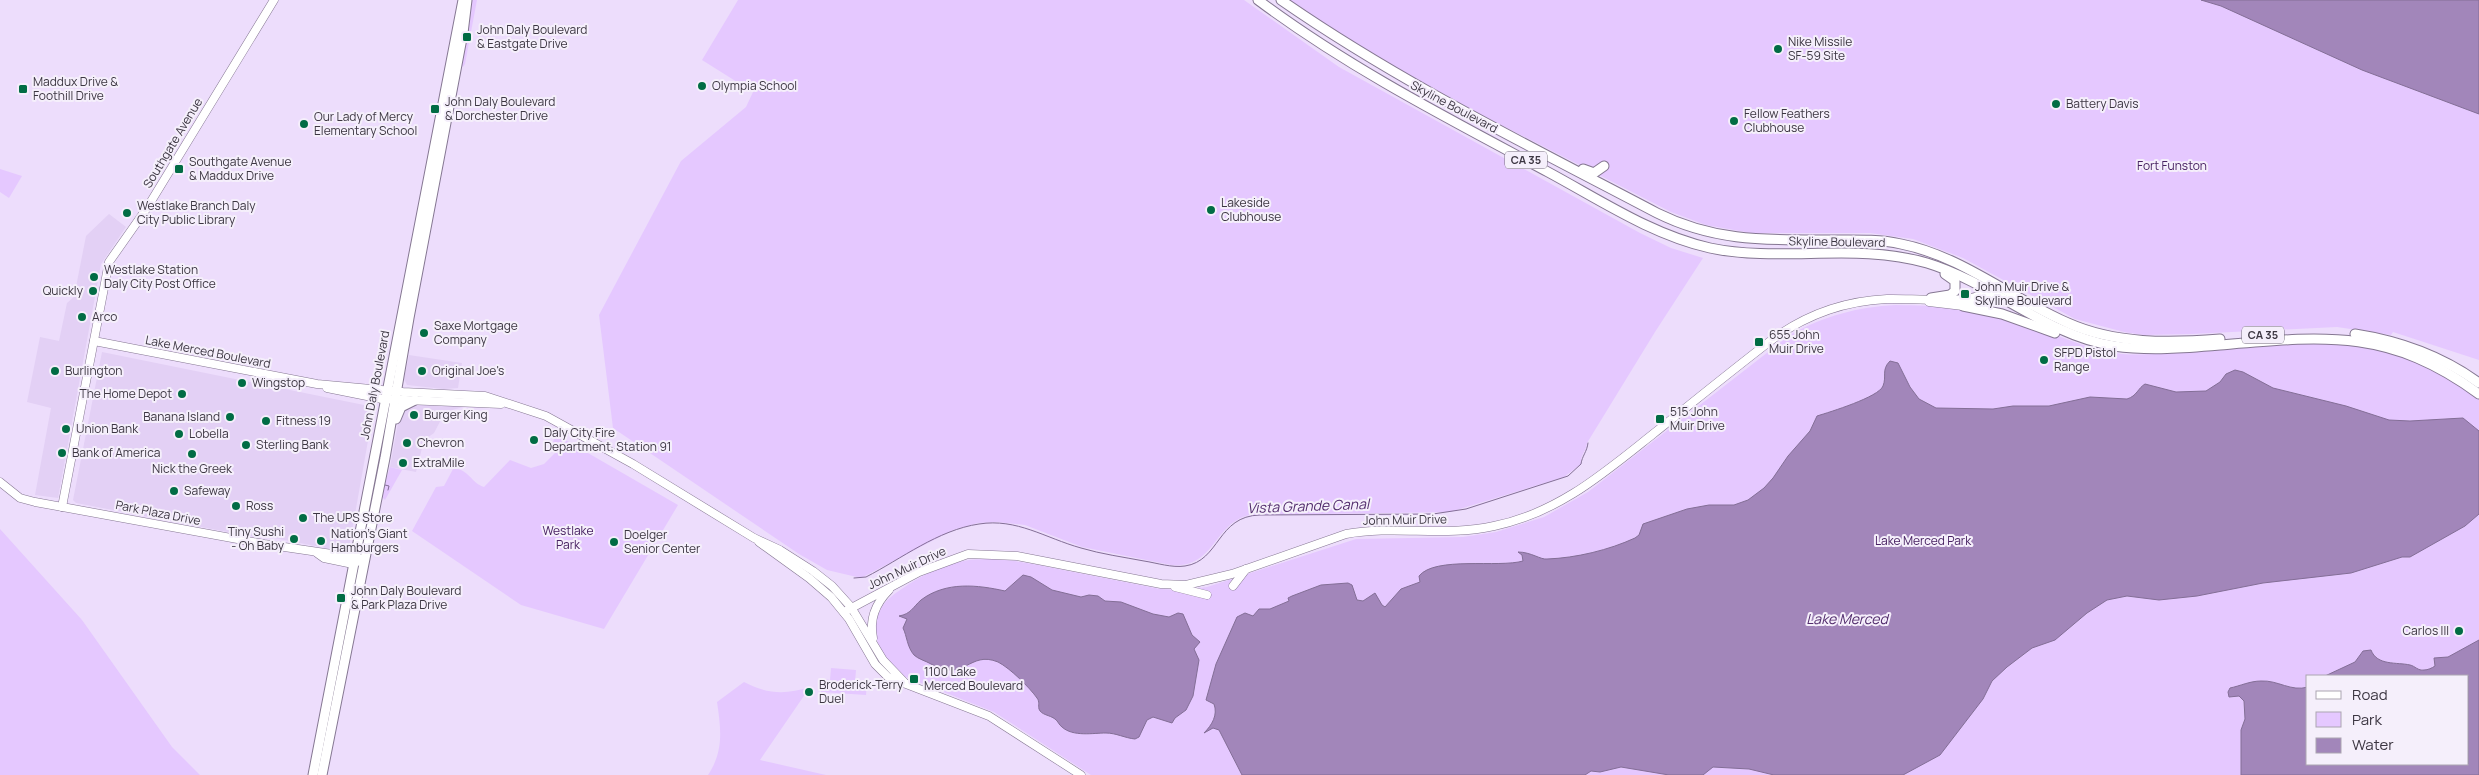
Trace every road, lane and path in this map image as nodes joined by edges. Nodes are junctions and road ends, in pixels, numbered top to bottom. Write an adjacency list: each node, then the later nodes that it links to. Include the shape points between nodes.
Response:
1 (274, 0): 13 (street, Southgate Avenue, via 147,208 109,262)
2 (463, 0): 20 (main road, John Daly Boulevard)
3 (467, 0): 21 (main road, John Daly Boulevard, via 464,33)
4 (1258, 0): 8 (main road, Skyline Boulevard / CA 35, via 1324,46 1390,86 1672,236 1701,246 1740,252 1876,253)
5 (1281, 0): 6 (main road, Skyline Boulevard / CA 35, via 1378,62)
6 (1552, 157): 7 (main road, Skyline Boulevard / CA 35); 7 (main road, via 1594,173 1604,166 1605,179)
7 (1624, 196): 9 (main road, Skyline Boulevard / CA 35, via 1677,223 1722,236 1760,240 1870,240 1911,246 1941,256)
8 (1928, 263): 10 (main road, Skyline Boulevard / CA 35); 11 (main road, via 1956,285 1953,294)
9 (1995, 284): 10 (street, John Muir Drive); 16 (main road, Skyline Boulevard / CA 35, via 2061,320 2106,336 2174,341 2312,332 2354,334 2421,351)
10 (1989, 292): 11 (street, John Muir Drive, via 1965,298); 12 (street, John Muir Drive, via 1987,301); 14 (main road, Skyline Boulevard / CA 35, via 2057,329)
11 (1926, 299): 12 (street, John Muir Drive); 32 (street, John Muir Drive, via 1858,302 1825,311 1794,326 1765,345 1590,483 1542,511 1471,530 1346,534)
12 (1963, 306): 14 (main road, via 2002,314 2070,339)
13 (94, 341): 20 (street, Lake Merced Boulevard, via 317,384 342,392); 28 (street, Southgate Avenue)
14 (2094, 342): 15 (main road, Skyline Boulevard / CA 35, via 2124,347 2168,348 2303,338 2344,339 2392,349)
15 (2449, 374): 17 (main road); 19 (main road, Skyline Boulevard / CA 35)
16 (2479, 383)
17 (2479, 389)
18 (464, 394): 21 (street, Lake Merced Boulevard); 23 (street); 24 (street); 25 (street, Lake Merced Boulevard, via 489,396)
19 (2479, 394)
20 (386, 395): 21 (street, Lake Merced Boulevard); 31 (main road, John Daly Boulevard)
21 (396, 395): 22 (street, Lake Merced Boulevard); 26 (main road, John Daly Boulevard)
22 (415, 400): 23 (street, Lake Merced Boulevard); 26 (main road, via 398,410 390,450)
23 (456, 401): 24 (street, Lake Merced Boulevard)
24 (479, 402): 25 (street, Lake Merced Boulevard)
25 (511, 404): 29 (street, Lake Merced Boulevard, via 564,425)
26 (383, 462): 30 (main road, John Daly Boulevard)
27 (0, 482): 28 (street, Park Plaza Drive, via 25,500)
28 (62, 507): 31 (street, Park Plaza Drive, via 330,553)
29 (754, 538): 37 (street, Lake Merced Boulevard, via 813,570); 38 (street, Lake Merced Boulevard, via 817,584)
30 (364, 558): 31 (street, Park Plaza Drive); 42 (main road, John Daly Boulevard)
31 (354, 561): 41 (main road, John Daly Boulevard)
32 (1246, 569): 34 (street, John Muir Drive, via 1199,583); 35 (street)
33 (899, 582): 34 (street, John Muir Drive, via 945,560 984,554 1033,559); 37 (street, John Muir Drive); 39 (street, via 884,596 874,612 872,630)
34 (1168, 585): 36 (street)
35 (1233, 586)
36 (1207, 595)
37 (852, 607): 38 (street, John Muir Drive); 39 (street, Lake Merced Boulevard)
38 (844, 612): 40 (street, Lake Merced Boulevard, via 878,668 888,677)
39 (875, 647): 40 (street, Lake Merced Boulevard, via 887,666)
40 (905, 683): 43 (street, Lake Merced Boulevard, via 985,714)
41 (313, 775)
42 (322, 775)
43 (1081, 775)

